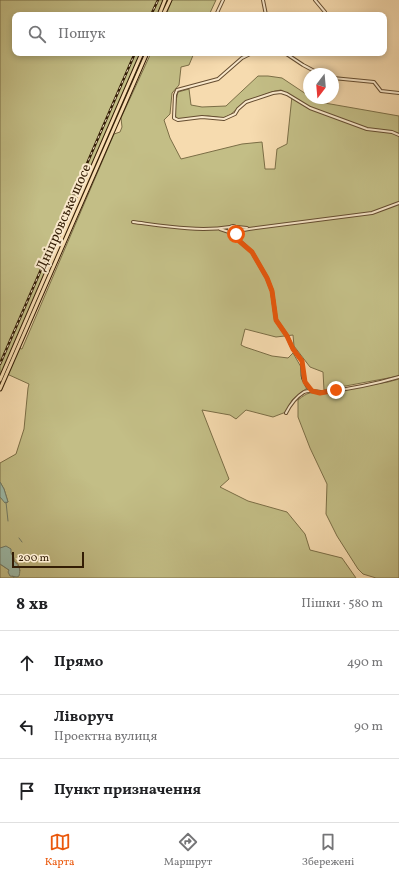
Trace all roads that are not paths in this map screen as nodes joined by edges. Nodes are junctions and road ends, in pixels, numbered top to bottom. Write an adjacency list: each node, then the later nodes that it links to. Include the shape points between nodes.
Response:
1 (165, 0): 6 (main road)
2 (170, 0): 7 (main road)
3 (223, 0): 8 (street)
4 (263, 0): 9 (street)
5 (315, 0): 10 (street)
6 (160, 12)
7 (164, 12)
8 (217, 12)
9 (265, 12)
10 (325, 12)
11 (141, 56): 29 (main road, Дніпровське шосе)
12 (145, 56): 30 (main road, Дніпровське шосе)
13 (246, 56): 18 (street, via 218,79 177,90 175,120 224,118 235,114 246,102 281,92 310,108 367,129)
14 (290, 56): 15 (street)
15 (309, 68)
16 (339, 79): 17 (street, via 374,82 381,91)
17 (399, 93)
18 (399, 135)
19 (399, 203): 23 (street, via 372,213)
20 (133, 222): 24 (street)
21 (230, 227): 22 (street); 24 (street); 26 (street)
22 (237, 227): 23 (street); 25 (street)
23 (249, 228): 25 (street)
24 (219, 229): 26 (street)
25 (237, 232): 26 (street); 27 (street)
26 (230, 233): 27 (street)
27 (238, 240): 31 (street, via 252,252 267,278 272,291 276,320 302,361 303,378)
28 (399, 377): 31 (street, via 320,393)
29 (0, 380)
30 (0, 389)
31 (312, 391): 32 (street, via 304,392 292,402)
32 (286, 413)

